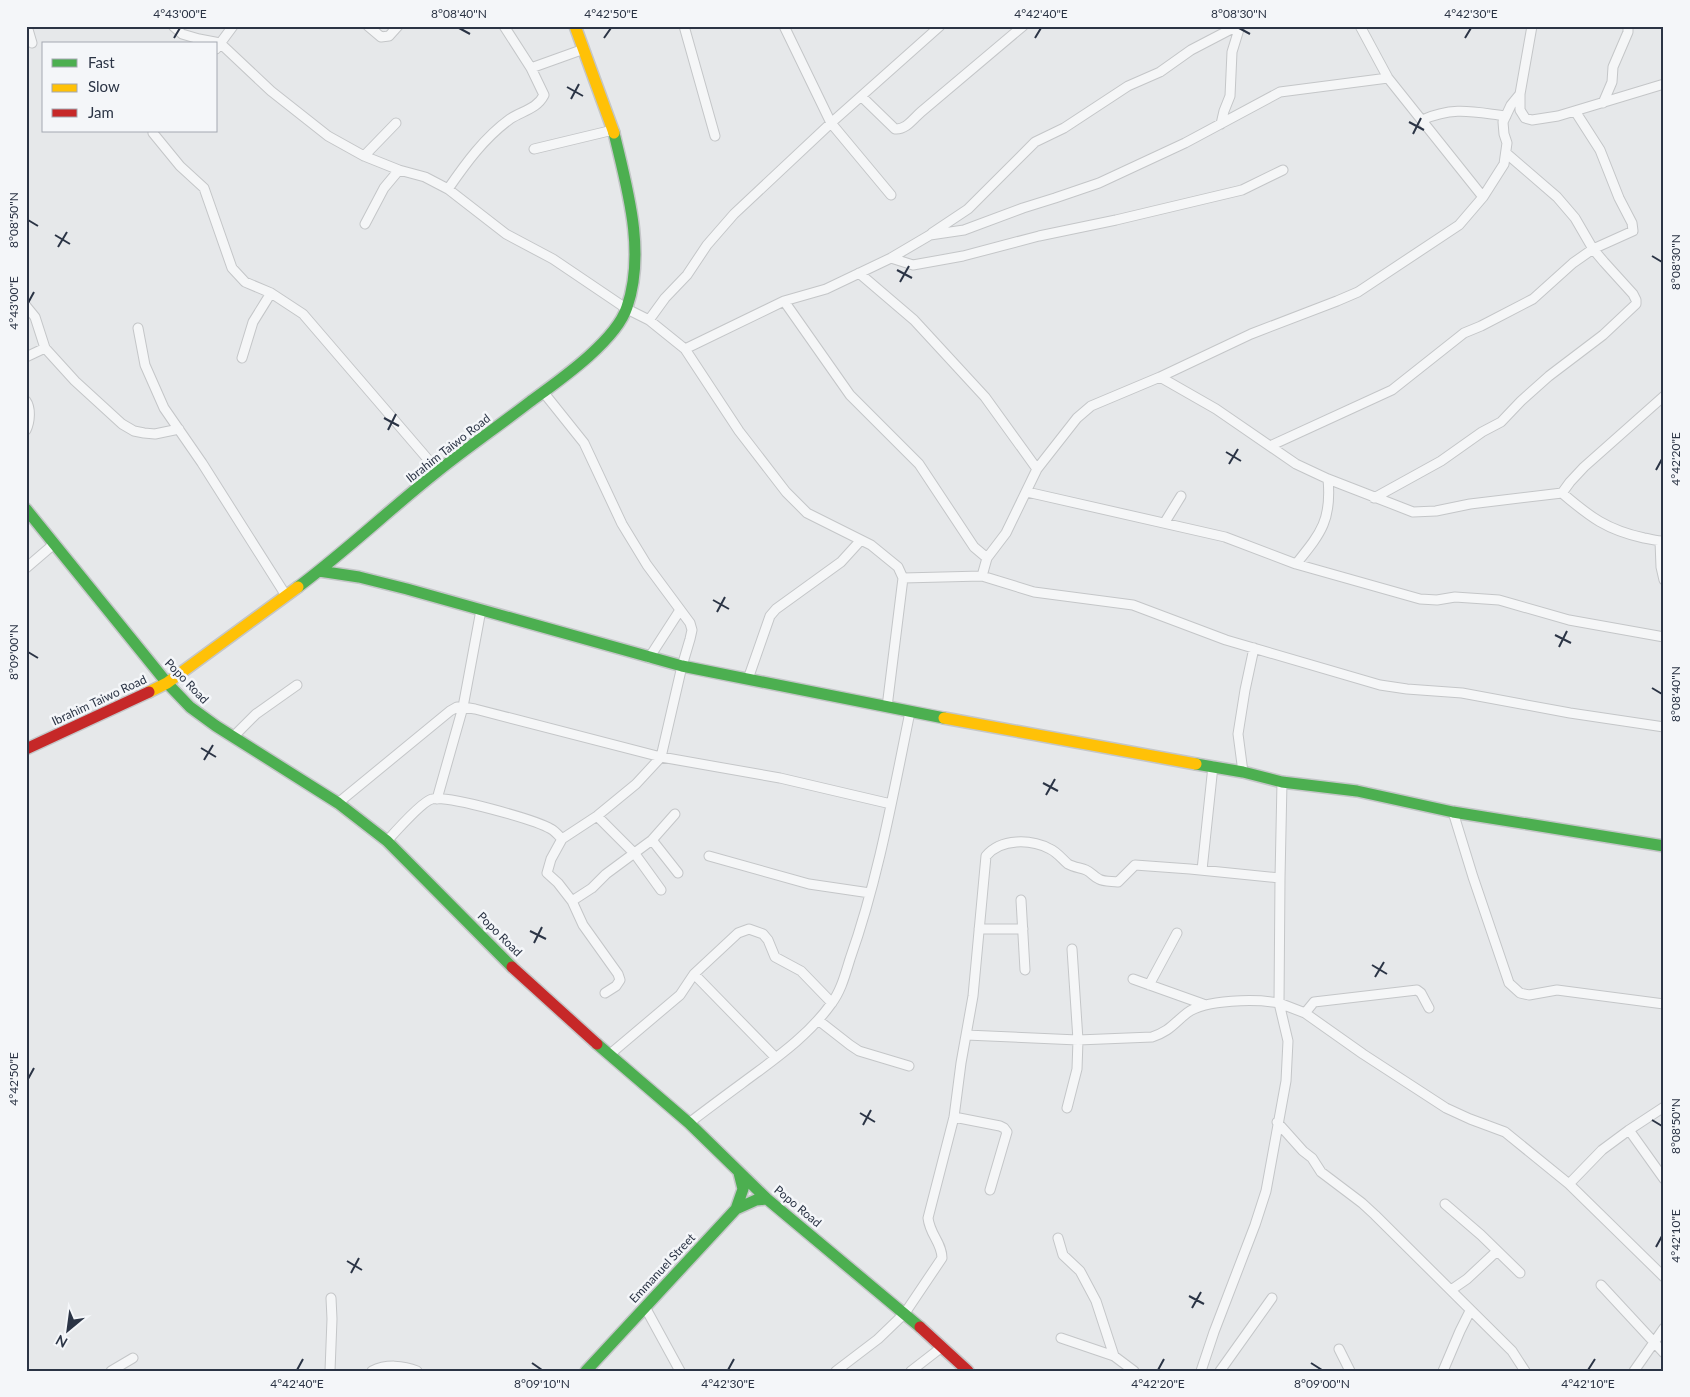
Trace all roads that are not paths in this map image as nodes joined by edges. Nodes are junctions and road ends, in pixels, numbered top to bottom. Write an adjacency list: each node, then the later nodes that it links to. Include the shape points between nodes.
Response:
1 (27, 26): 18 (street)
2 (173, 26): 17 (street, via 182,34)
3 (224, 26): 19 (street)
4 (233, 26): 19 (street)
5 (368, 26): 6 (street, via 381,37 389,36)
6 (398, 26)
7 (504, 26): 21 (street)
8 (575, 26): 20 (main road, Ibrahim Taiwo Road)
9 (684, 26): 36 (street)
10 (784, 26): 32 (street)
11 (940, 26): 26 (street)
12 (1023, 26): 26 (street, via 900,129 895,129)
13 (1239, 26): 33 (street, via 1232,52 1230,96); 46 (street, via 1191,50 1160,72 1128,86 1064,128 1035,142 968,209)
14 (1360, 26): 22 (street)
15 (1532, 26): 24 (street)
16 (1628, 26): 27 (street)
17 (216, 42)
18 (32, 43)
19 (221, 43): 39 (street, via 271,90 328,136)
20 (584, 49): 21 (street); 34 (main road, Ibrahim Taiwo Road)
21 (531, 68): 42 (street, via 544,95 541,100 492,134 472,154)
22 (1388, 78): 30 (street); 33 (street, via 1280,92)
23 (1661, 85): 25 (street); 27 (street)
24 (1520, 94): 28 (street, via 1520,110 1525,118 1541,119); 29 (street)
25 (1664, 94)
26 (862, 97): 32 (street)
27 (1603, 103): 28 (street)
28 (1575, 111): 47 (street, via 1600,150 1632,223 1633,231)
29 (1506, 116): 30 (street, via 1439,112); 38 (street, via 1503,122)
30 (1422, 120): 44 (street)
31 (396, 122): 39 (street)
32 (831, 123): 43 (street); 54 (street, via 734,214)
33 (1221, 124): 46 (street, via 1099,182 964,230)
34 (613, 130): 37 (street); 53 (main road, Ibrahim Taiwo Road, via 634,233 634,281)
35 (154, 132): 50 (street, via 180,166 204,188 232,268 245,282)
36 (715, 136)
37 (534, 148)
38 (1506, 153): 44 (street, via 1504,164); 47 (street, via 1558,197)
39 (364, 156): 40 (street)
40 (399, 170): 42 (street); 45 (street, via 384,188)
41 (1283, 170): 48 (street, via 1242,190 963,256 913,265)
42 (448, 188): 53 (street, via 506,234 553,259)
43 (891, 195)
44 (1483, 197): 60 (street, via 1460,225 1358,292 1251,334)
45 (365, 224)
46 (930, 235): 48 (street)
47 (1593, 248): 66 (street, via 1533,299 1464,333 1392,390); 73 (street, via 1634,294 1636,304 1632,309 1549,376 1501,422 1441,461)
48 (891, 258): 49 (street)
49 (859, 273): 51 (street, via 826,289); 67 (street, via 914,320 985,397)
50 (271, 293): 59 (street, via 253,322); 68 (street, via 303,314)
51 (784, 300): 57 (street); 79 (street, via 850,395 919,464 974,547)
52 (26, 306): 56 (street, via 35,316)
53 (627, 309): 54 (street); 61 (main road, Ibrahim Taiwo Road, via 615,330)
54 (650, 320): 57 (street)
55 (138, 328): 64 (street, via 145,365 164,408)
56 (45, 348): 58 (street); 64 (street, via 122,424 144,434)
57 (685, 349): 76 (street, via 739,431 786,492 807,513)
58 (26, 358)
59 (242, 358)
60 (1160, 377): 66 (street, via 1216,409); 67 (street, via 1091,406 1077,418)
61 (544, 393): 68 (main road, Ibrahim Taiwo Road); 88 (street, via 584,443 622,524)
62 (1664, 396): 71 (street, via 1584,467)
63 (26, 401): 65 (street, via 29,405)
64 (179, 429): 86 (street)
65 (26, 430)
66 (1270, 446): 69 (street, via 1296,464)
67 (1037, 468): 70 (street)
68 (438, 471): 82 (main road, Ibrahim Taiwo Road)
69 (1328, 479): 73 (street); 80 (street, via 1330,496 1326,518 1319,534)
70 (1027, 492): 75 (street); 79 (street, via 1006,533)
71 (1562, 493): 73 (street, via 1413,512); 77 (street, via 1606,526 1629,535)
72 (1181, 496): 75 (street)
73 (1374, 498)
74 (26, 509): 78 (main road, Popo Road)
75 (1165, 522): 80 (street, via 1225,536)
76 (861, 540): 84 (street, via 885,555 898,567); 93 (street, via 841,562 770,616)
77 (1662, 541): 85 (street, via 1660,567)
78 (54, 544): 81 (street); 94 (main road, Popo Road)
79 (987, 558): 83 (street)
80 (1296, 564): 89 (street, via 1420,600 1455,597 1499,600 1569,620)
81 (26, 568)
82 (319, 571): 86 (main road, Ibrahim Taiwo Road); 87 (main road, via 359,577)
83 (982, 576): 84 (street); 90 (street, via 1034,592 1133,605)
84 (903, 578): 97 (street)
85 (1664, 580)
86 (286, 594): 94 (main road, Ibrahim Taiwo Road)
87 (481, 610): 91 (main road); 96 (street)
88 (680, 610): 91 (street); 92 (street, via 692,630)
89 (1664, 637)
90 (1254, 648): 99 (street, via 1380,685 1462,693); 104 (street, via 1238,734)
91 (650, 658): 92 (main road)
92 (682, 666): 93 (main road); 102 (street)
93 (748, 678): 97 (main road)
94 (167, 683): 100 (main road, Popo Road, via 190,707); 101 (main road, Ibrahim Taiwo Road)
95 (296, 685): 100 (street, via 256,714)
96 (463, 707): 102 (street); 106 (street); 107 (street, via 450,710)
97 (887, 707): 98 (main road)
98 (910, 712): 103 (main road); 108 (street)
99 (1664, 727)
100 (233, 737): 107 (main road, Popo Road)
101 (26, 749)
102 (662, 758): 108 (street, via 780,778); 111 (street)
103 (1213, 766): 104 (main road); 118 (street)
104 (1243, 772): 105 (main road)
105 (1282, 782): 109 (main road, via 1357,791); 120 (street)
106 (437, 799): 112 (street, via 455,800 530,821 551,829); 114 (street, via 428,801)
107 (338, 803): 114 (main road, Popo Road)
108 (891, 804): 122 (street)
109 (1453, 812): 115 (main road); 137 (street, via 1509,983 1520,993 1529,995 1557,990)
110 (675, 814): 113 (street)
111 (597, 816): 112 (street); 116 (street)
112 (562, 839): 124 (street, via 547,873)
113 (652, 840): 116 (street); 119 (street)
114 (387, 841): 143 (main road, Popo Road, via 524,978)
115 (1664, 846)
116 (635, 854): 121 (street); 124 (street)
117 (709, 856): 122 (street, via 809,884)
118 (1202, 870): 120 (street); 125 (street, via 1135,865 1118,882 1099,880 1039,844 999,845 986,856)
119 (678, 874)
120 (1280, 878): 135 (street)
121 (662, 890)
122 (870, 893): 134 (street, via 844,980)
123 (1021, 900): 126 (street)
124 (572, 901): 133 (street, via 583,925 618,974 618,983)
125 (979, 929): 126 (street); 141 (street)
126 (1023, 929): 129 (street)
127 (1177, 933): 132 (street)
128 (1072, 948): 142 (street)
129 (1025, 970)
130 (694, 974): 134 (street, via 738,933 749,929 763,934 775,957 801,971); 143 (street, via 680,995); 144 (street)
131 (1133, 979): 132 (street)
132 (1149, 985): 136 (street)
133 (605, 993)
134 (832, 1003): 140 (street)
135 (1279, 1003): 136 (street, via 1263,1000); 139 (street); 149 (street, via 1288,1041 1286,1081)
136 (1203, 1004): 142 (street, via 1164,1033 1152,1037)
137 (1664, 1004)
138 (1429, 1008): 139 (street, via 1417,990 1314,1002)
139 (1305, 1013): 154 (street, via 1446,1108 1505,1132)
140 (818, 1020): 144 (street); 145 (street, via 850,1045)
141 (966, 1035): 142 (street); 148 (street)
142 (1078, 1040): 146 (street, via 1077,1069)
143 (609, 1055): 150 (main road, Popo Road)
144 (776, 1058): 150 (street)
145 (909, 1066)
146 (1067, 1108)
147 (1664, 1108): 151 (street)
148 (954, 1117): 155 (street, via 1000,1126 1007,1132); 169 (street, via 928,1218 929,1229 942,1250 942,1258)
149 (1277, 1122): 164 (street, via 1321,1172 1362,1203); 188 (street, via 1266,1191)
150 (689, 1123): 152 (main road, Popo Road)
151 (1628, 1130): 153 (street); 154 (street, via 1602,1150)
152 (739, 1173): 156 (main road, Popo Road); 158 (main road, via 743,1189)
153 (1664, 1179)
154 (1569, 1184): 162 (street)
155 (990, 1190)
156 (767, 1199): 158 (main road, Emmanuel Street); 169 (main road, Popo Road)
157 (1445, 1204): 160 (street)
158 (736, 1209): 167 (main road, Emmanuel Street)
159 (1058, 1238): 176 (street, via 1063,1255 1080,1271 1096,1301)
160 (1497, 1251): 161 (street); 164 (street)
161 (1520, 1273)
162 (1664, 1277)
163 (1601, 1285): 172 (street)
164 (1451, 1290): 168 (street)
165 (331, 1298): 179 (street)
166 (1272, 1298): 189 (street)
167 (645, 1307): 182 (main road, Emmanuel Street); 183 (street)
168 (1470, 1311): 191 (street); 192 (street, via 1512,1351)
169 (905, 1312): 173 (main road, Popo Road); 184 (street, via 878,1339)
170 (1664, 1328): 172 (street)
171 (1061, 1338): 176 (street)
172 (1653, 1343): 175 (street); 193 (street)
173 (942, 1347): 185 (street); 186 (main road, Popo Road)
174 (1339, 1349): 190 (street)
175 (1664, 1353)
176 (1114, 1356): 187 (street)
177 (134, 1358): 178 (street)
178 (111, 1371)
179 (330, 1371)
180 (372, 1371): 181 (street, via 386,1366 408,1367)
181 (417, 1371)
182 (586, 1371)
183 (680, 1371)
184 (836, 1371)
185 (911, 1371)
186 (968, 1371)
187 (1134, 1371)
188 (1201, 1371)
189 (1220, 1371)
190 (1350, 1371)
191 (1443, 1371)
192 (1525, 1371)
193 (1634, 1371)

